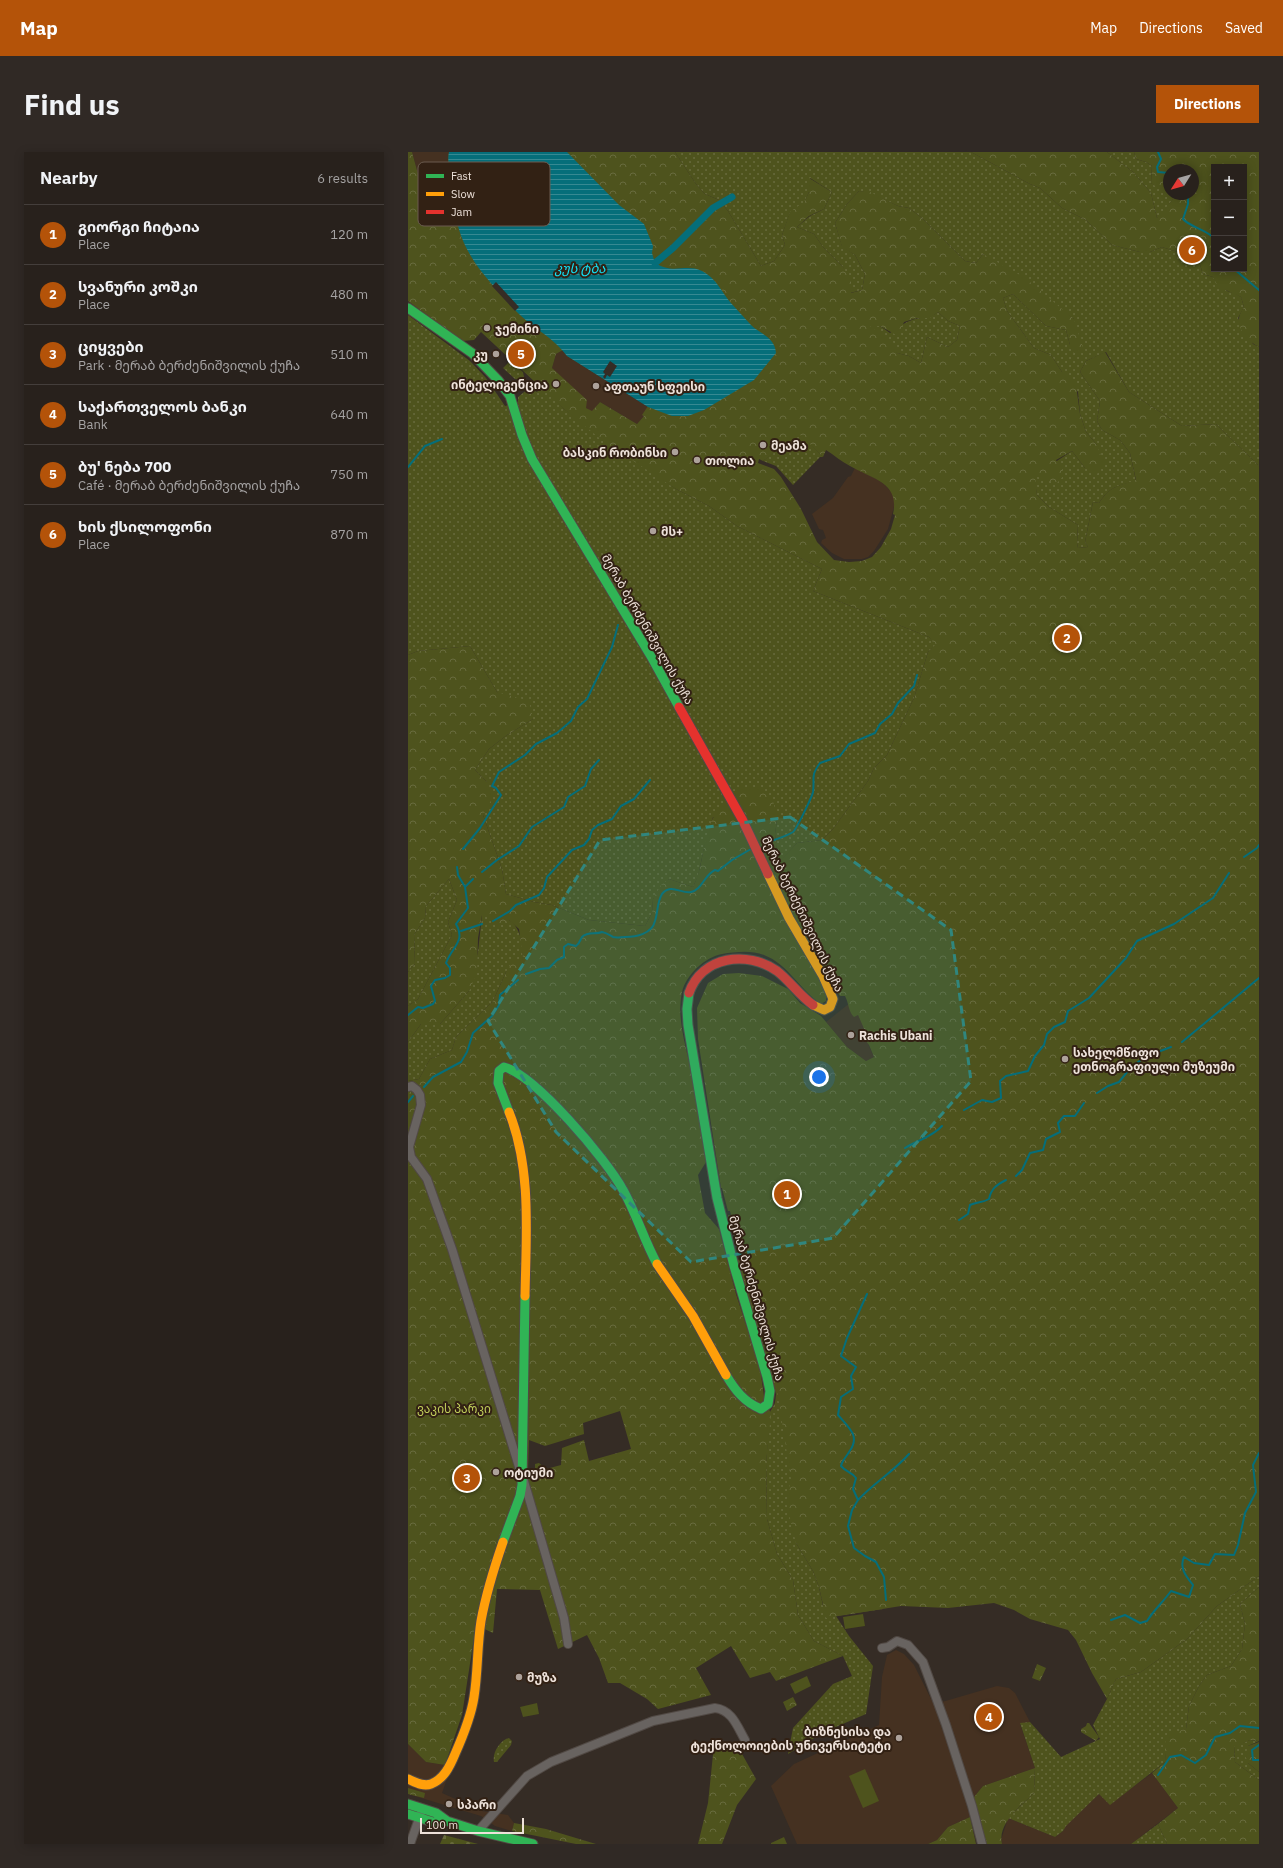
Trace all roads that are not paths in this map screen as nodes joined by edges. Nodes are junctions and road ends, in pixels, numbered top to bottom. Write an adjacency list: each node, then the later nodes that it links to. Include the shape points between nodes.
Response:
1 (408, 308): 3 (street, მერაბ ბერძენიშვილის ქუჩა, via 472,353 488,367 510,396 532,460 641,639 742,819 789,918 823,976 833,999 828,1009 820,1009 805,999 774,969 752,960 735,958 715,963 701,973 692,986 687,1002 688,1024 717,1198 770,1391 768,1404 761,1409 744,1399 725,1374 694,1316 655,1261 619,1182 604,1160 559,1111 516,1071 507,1067 500,1070 497,1076 498,1083 516,1129 526,1203 526,1378)
2 (408, 1087): 3 (street, via 412,1086 418,1090 421,1105 409,1147 411,1157 427,1179 452,1249)
3 (522, 1476): 4 (street, via 564,1618); 7 (street, მერაბ ბერძენიშვილის ქუჩა, via 520,1496 487,1590 481,1622 474,1697 469,1718 451,1763 442,1778 431,1784)
4 (568, 1644)
5 (882, 1648): 16 (street, via 897,1641 908,1646 923,1662 945,1721)
6 (745, 1740): 13 (street, via 730,1714 723,1709 715,1708 653,1721 551,1762 526,1776)
7 (408, 1779)
8 (408, 1804): 9 (street)
9 (422, 1808): 11 (street); 12 (street, via 436,1813)
10 (408, 1814): 11 (street)
11 (420, 1818): 12 (street, via 433,1822); 14 (street)
12 (447, 1821): 13 (street)
13 (478, 1831): 15 (street)
14 (410, 1844)
15 (533, 1844)
16 (982, 1844)

